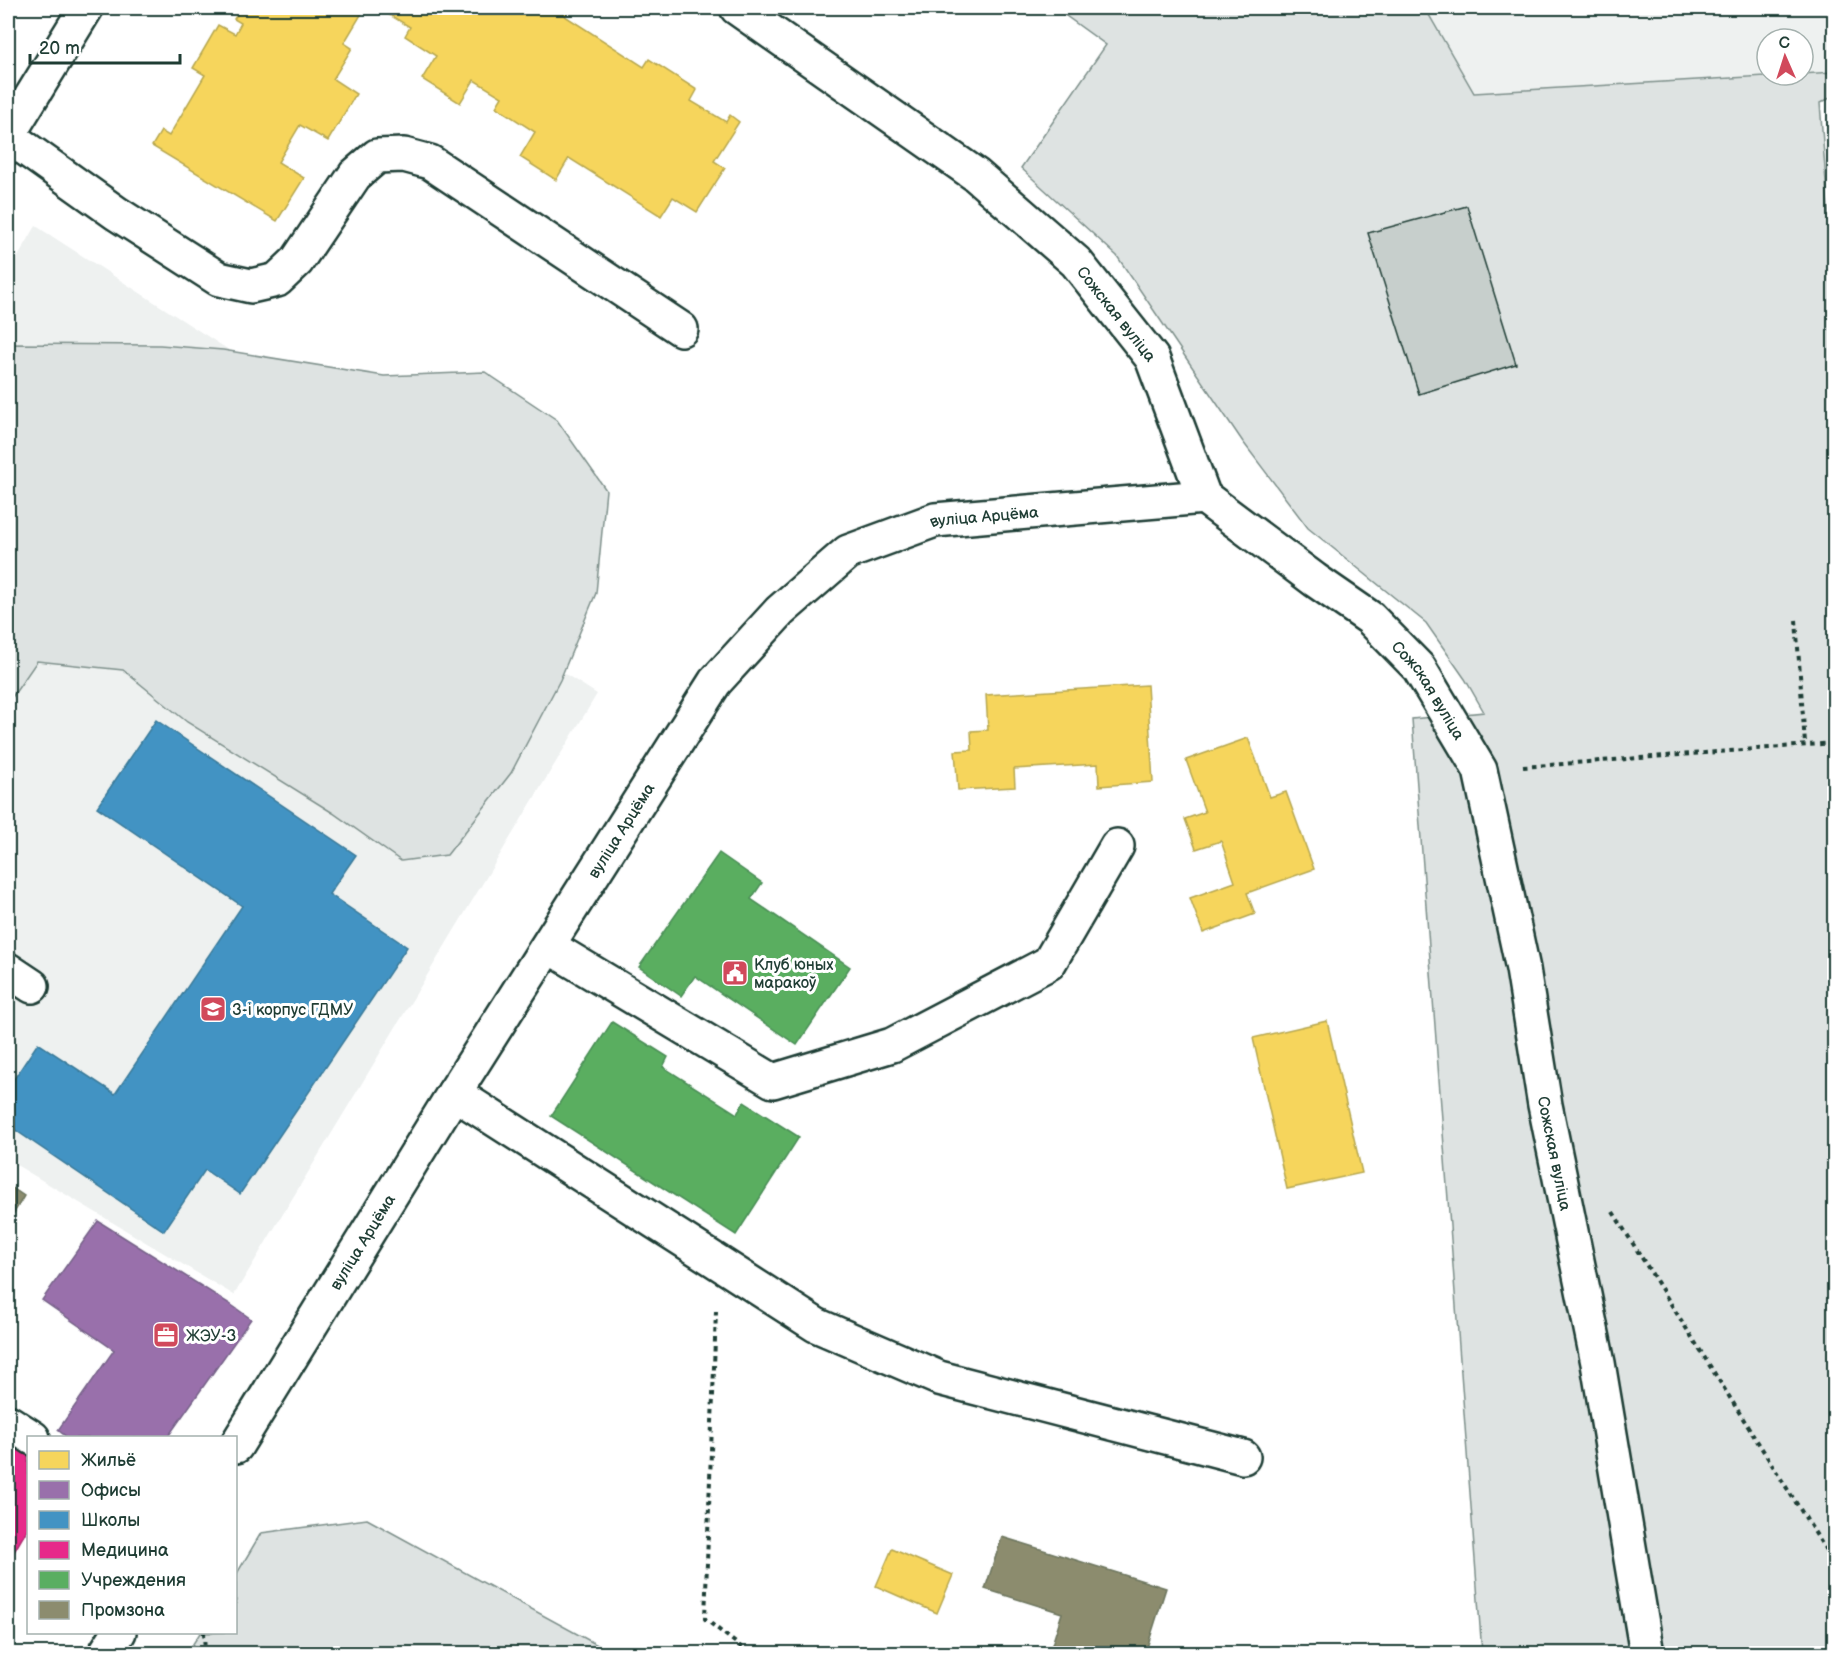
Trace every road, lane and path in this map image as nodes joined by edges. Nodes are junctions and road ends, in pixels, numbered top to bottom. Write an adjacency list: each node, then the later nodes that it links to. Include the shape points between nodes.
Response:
1 (86, 8): 3 (street)
2 (737, 8): 5 (street, Сожская вуліца, via 976,175 1076,262 1152,358)
3 (8, 136): 4 (street, via 116,213 219,279 250,286 277,280 297,261 355,175 377,156 404,155 430,162)
4 (681, 329)
5 (1204, 497): 9 (street, Сожская вуліца, via 1370,618 1419,669); 11 (street, вуліца Арцёма, via 934,520 848,552 780,611 715,682)
6 (1796, 620): 8 (path)
7 (1834, 743): 8 (path)
8 (1805, 744): 9 (path)
9 (1480, 770): 25 (street, Сожская вуліца, via 1523,969 1545,1105 1598,1363)
10 (1117, 846): 11 (street, via 1049,963 892,1046 773,1081)
11 (548, 946): 12 (street, вуліца Арцёма)
12 (454, 1093): 14 (street); 17 (street, вуліца Арцёма)
13 (1608, 1204): 19 (path)
14 (718, 1261): 18 (street, via 816,1325 939,1378); 24 (path, via 705,1619)
15 (8, 1422): 16 (street)
16 (31, 1436)
17 (237, 1444)
18 (1243, 1457)
19 (1834, 1563)
20 (118, 1634): 22 (street)
21 (204, 1634): 23 (path)
22 (105, 1653)
23 (206, 1653)
24 (750, 1653)
25 (1647, 1653)

